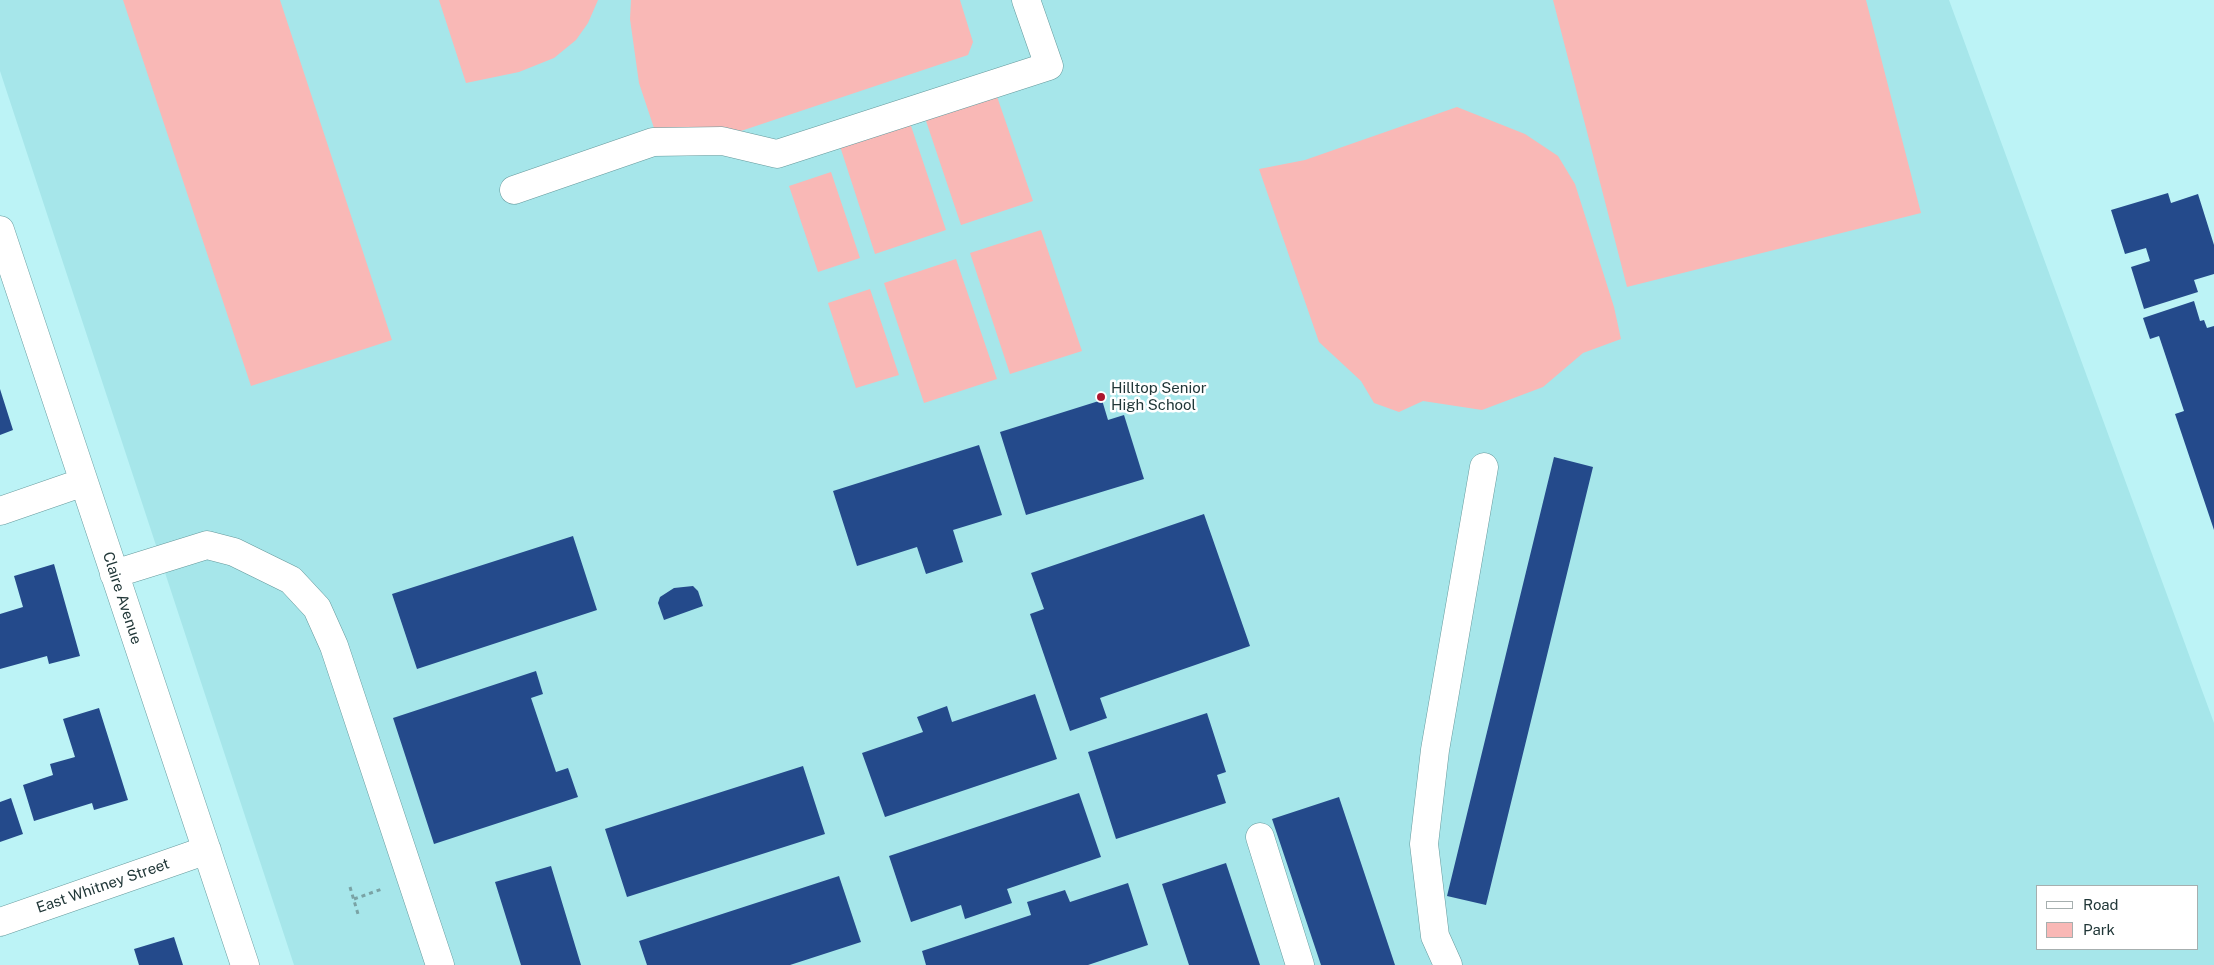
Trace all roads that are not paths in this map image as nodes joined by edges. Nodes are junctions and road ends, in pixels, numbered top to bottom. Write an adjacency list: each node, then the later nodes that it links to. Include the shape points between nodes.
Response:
1 (1026, 0): 2 (street, via 1049,66 777,154 722,141 653,142)
2 (514, 190)
3 (0, 230): 5 (street, Claire Avenue)
4 (1484, 466): 14 (street, via 1436,750 1424,844 1435,936)
5 (84, 482): 6 (street); 7 (street, Claire Avenue)
6 (0, 511)
7 (114, 574): 9 (street, Claire Avenue); 12 (street, via 207,545 234,552 291,580 317,608 334,646)
8 (1260, 837): 13 (street)
9 (207, 850): 10 (street, East Whitney Street); 11 (street, Claire Avenue)
10 (0, 922)
11 (245, 965)
12 (440, 965)
13 (1300, 965)
14 (1448, 965)

